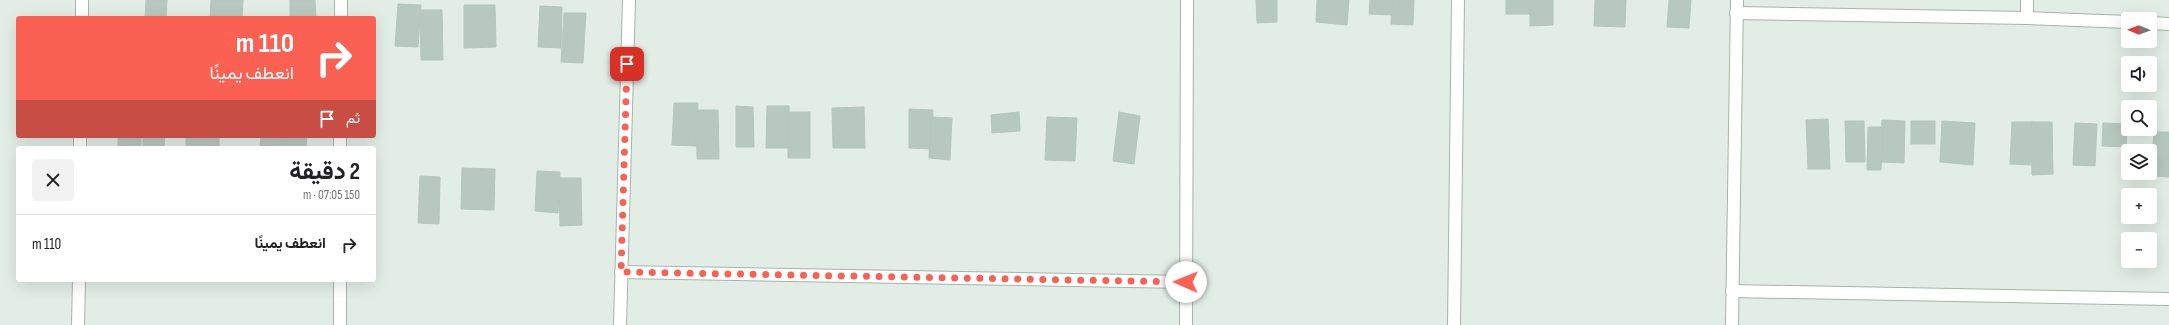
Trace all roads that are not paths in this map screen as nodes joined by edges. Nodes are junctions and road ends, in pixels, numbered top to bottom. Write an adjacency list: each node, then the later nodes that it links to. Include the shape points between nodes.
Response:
1 (82, 0): 9 (street)
2 (341, 0): 10 (street)
3 (628, 0): 15 (street)
4 (1187, 0): 18 (street)
5 (1458, 0): 25 (street)
6 (1737, 0): 8 (street)
7 (2027, 0): 11 (street)
8 (1736, 13): 11 (street); 19 (street)
9 (82, 16)
10 (341, 16)
11 (2027, 18): 12 (street)
12 (2121, 22)
13 (2157, 23): 14 (street)
14 (2169, 24)
15 (621, 272): 18 (street); 23 (street)
16 (79, 282): 21 (street)
17 (340, 282): 22 (street)
18 (1186, 282): 24 (street)
19 (1732, 291): 20 (street); 26 (street)
20 (2169, 299)
21 (78, 325)
22 (340, 325)
23 (620, 325)
24 (1186, 325)
25 (1454, 325)
26 (1732, 325)

